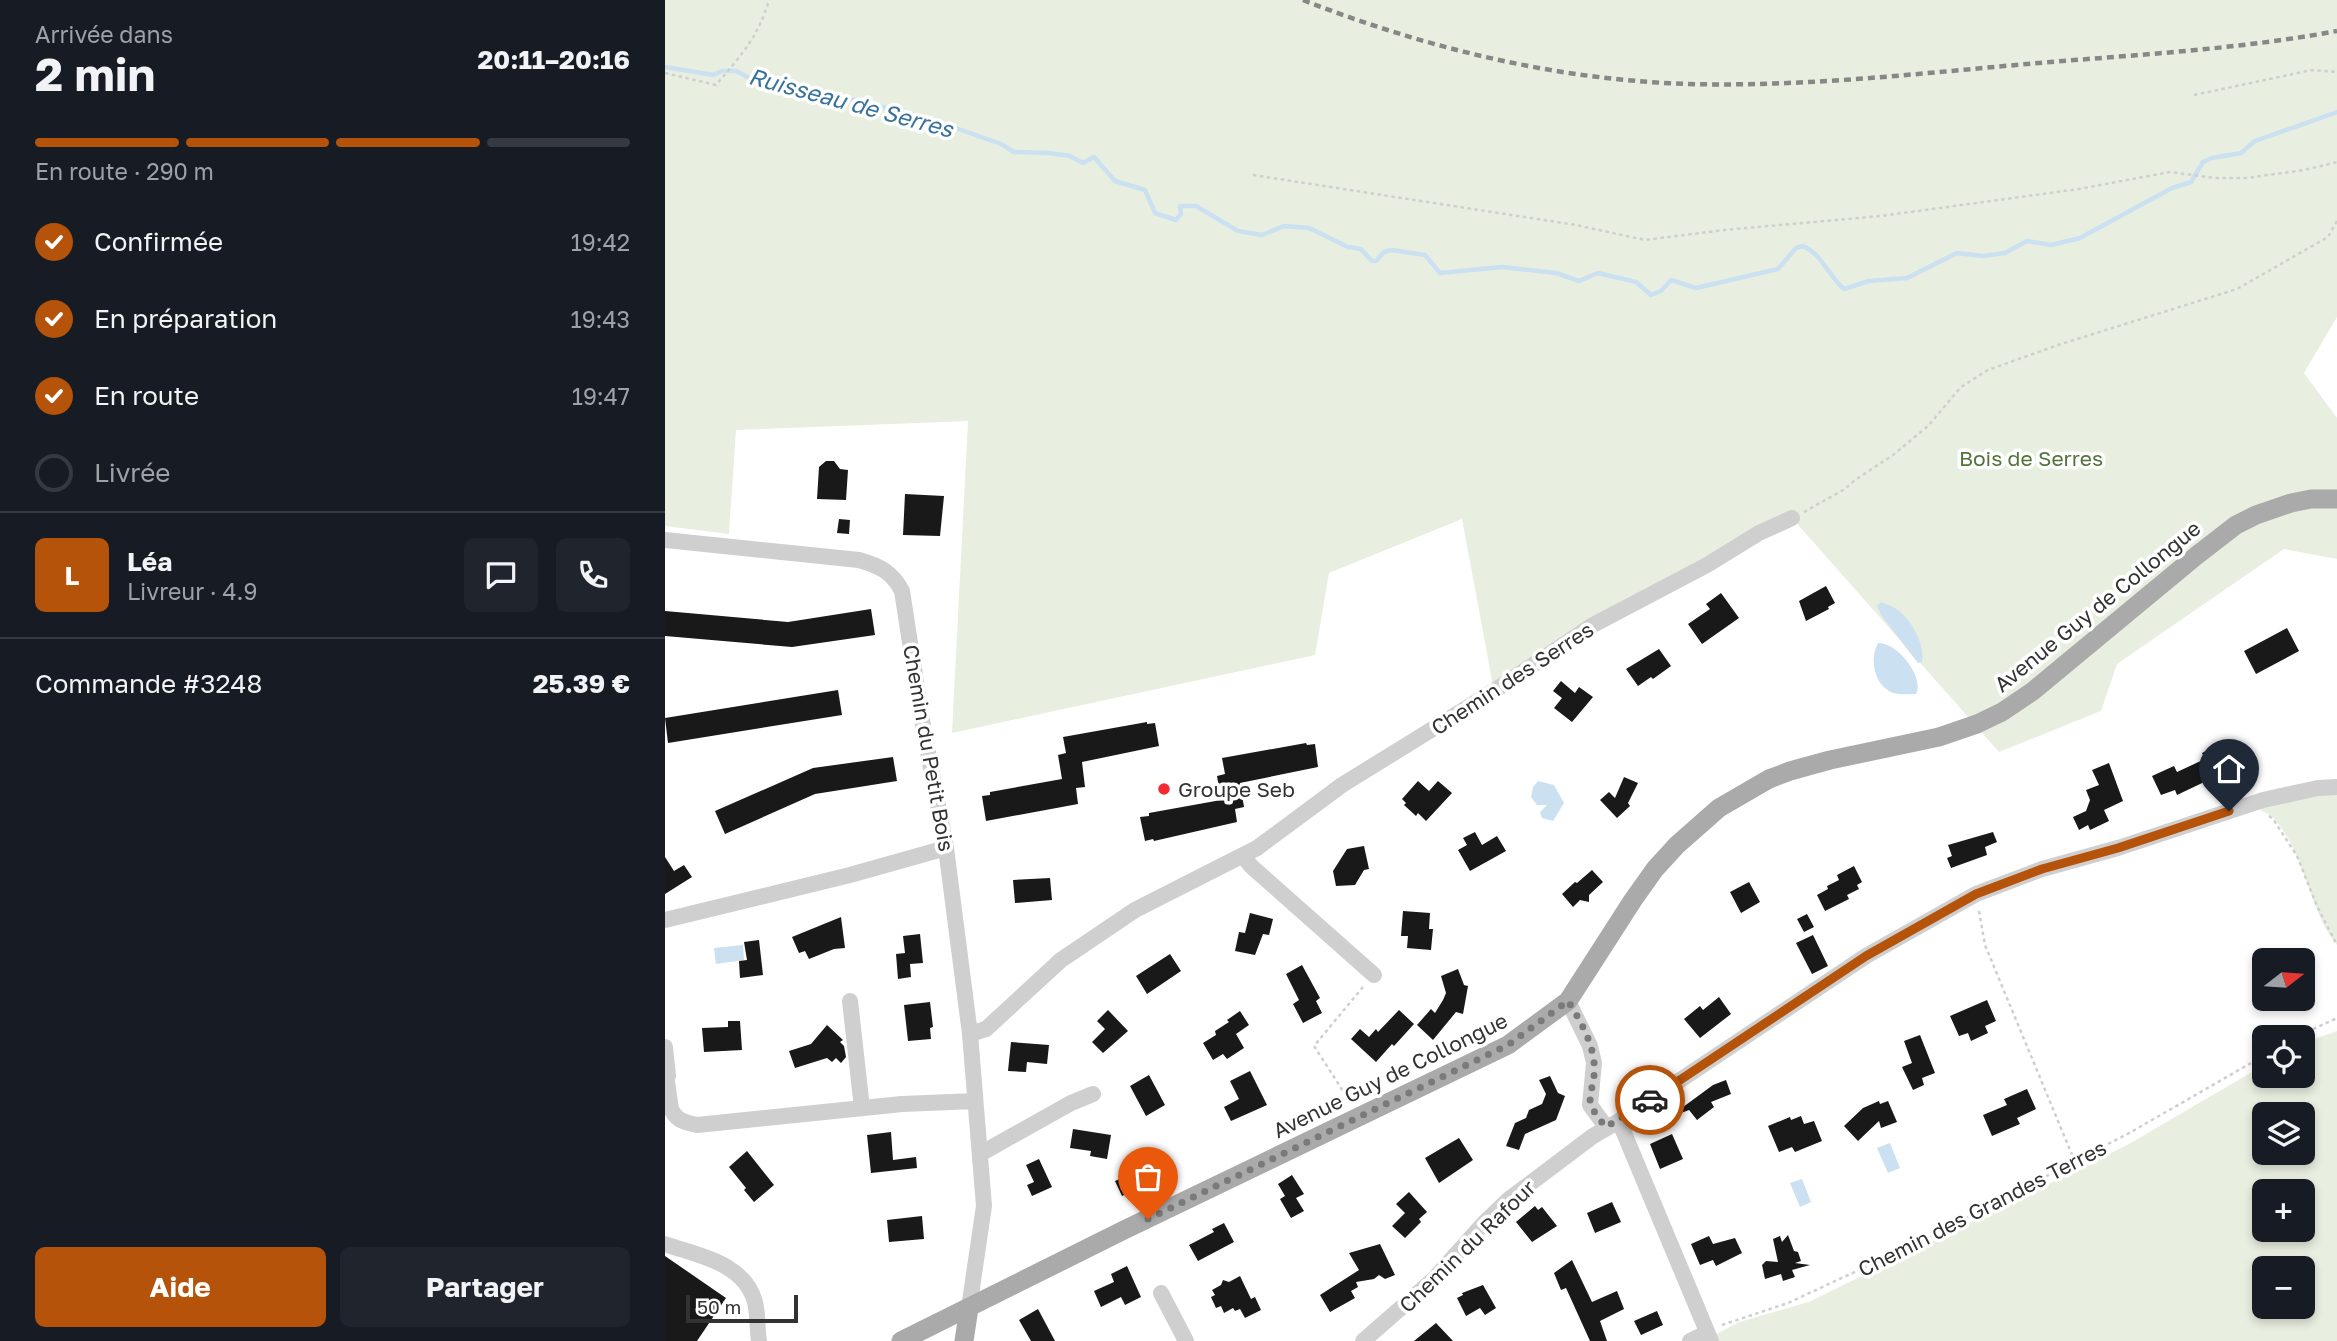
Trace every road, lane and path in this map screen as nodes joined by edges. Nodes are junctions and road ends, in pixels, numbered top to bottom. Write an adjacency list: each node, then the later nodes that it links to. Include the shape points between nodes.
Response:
1 (769, 0): 3 (path, via 762,25 716,85)
2 (2337, 72): 4 (path, via 2312,70)
3 (665, 73)
4 (2194, 95)
5 (2337, 162): 6 (path, via 2247,178 2170,172 1881,216 1645,240 1576,225)
6 (1253, 175)
7 (2337, 221): 9 (path, via 2328,237 2237,289 1988,370 1961,387 1928,426 1893,455)
8 (2337, 499): 20 (main road, Avenue Guy de Collongue, via 2291,503 2237,526 2033,691 1989,718 1939,737 1790,771 1719,808 1655,869)
9 (1792, 518): 14 (street, Chemin des Serres, via 1581,632 1342,785)
10 (665, 540): 13 (street, Chemin du Petit Bois, via 859,561 891,574 905,605)
11 (2337, 787): 12 (street, Chemin du Rafour)
12 (2251, 804): 15 (street, Chemin du Rafour); 17 (path, via 2273,818 2297,856)
13 (946, 848): 16 (street); 23 (street, Chemin du Petit Bois)
14 (1243, 856): 18 (street); 23 (street, Chemin des Serres, via 1135,910 1061,960 991,1025)
15 (1976, 894): 31 (street, Chemin du Rafour, via 1866,956); 33 (path, via 1985,945)
16 (665, 920)
17 (2337, 945)
18 (1374, 975): 30 (path, via 1314,1046)
19 (850, 1001): 29 (street)
20 (1568, 1001): 30 (main road, Avenue Guy de Collongue, via 1508,1045); 31 (street, via 1594,1063 1590,1105)
21 (2337, 1018): 22 (path)
22 (2315, 1028)
23 (969, 1034): 28 (street, Chemin du Petit Bois)
24 (665, 1047): 26 (street)
25 (2252, 1062): 33 (path, Chemin des Grandes Terres)
26 (666, 1072): 29 (street, via 674,1115 697,1125)
27 (1093, 1094): 32 (street)
28 (975, 1101): 29 (street); 32 (street, Chemin du Petit Bois)
29 (862, 1108)
30 (1360, 1116): 36 (main road, Avenue Guy de Collongue, via 1124,1230 1025,1291 998,1303)
31 (1613, 1124): 37 (street); 42 (street, Chemin du Rafour, via 1508,1200 1434,1279)
32 (980, 1154): 36 (street, Chemin du Petit Bois, via 984,1206)
33 (2075, 1162): 37 (path, Chemin des Grandes Terres, via 1788,1303 1730,1321)
34 (665, 1244): 38 (street, via 717,1261 742,1279 755,1302)
35 (1161, 1293): 41 (street)
36 (969, 1308): 39 (main road, Avenue Guy de Collongue); 40 (main road)
37 (1709, 1337): 43 (street)
38 (759, 1341)
39 (901, 1341)
40 (964, 1341)
41 (1186, 1341)
42 (1363, 1341)
43 (1690, 1341)

